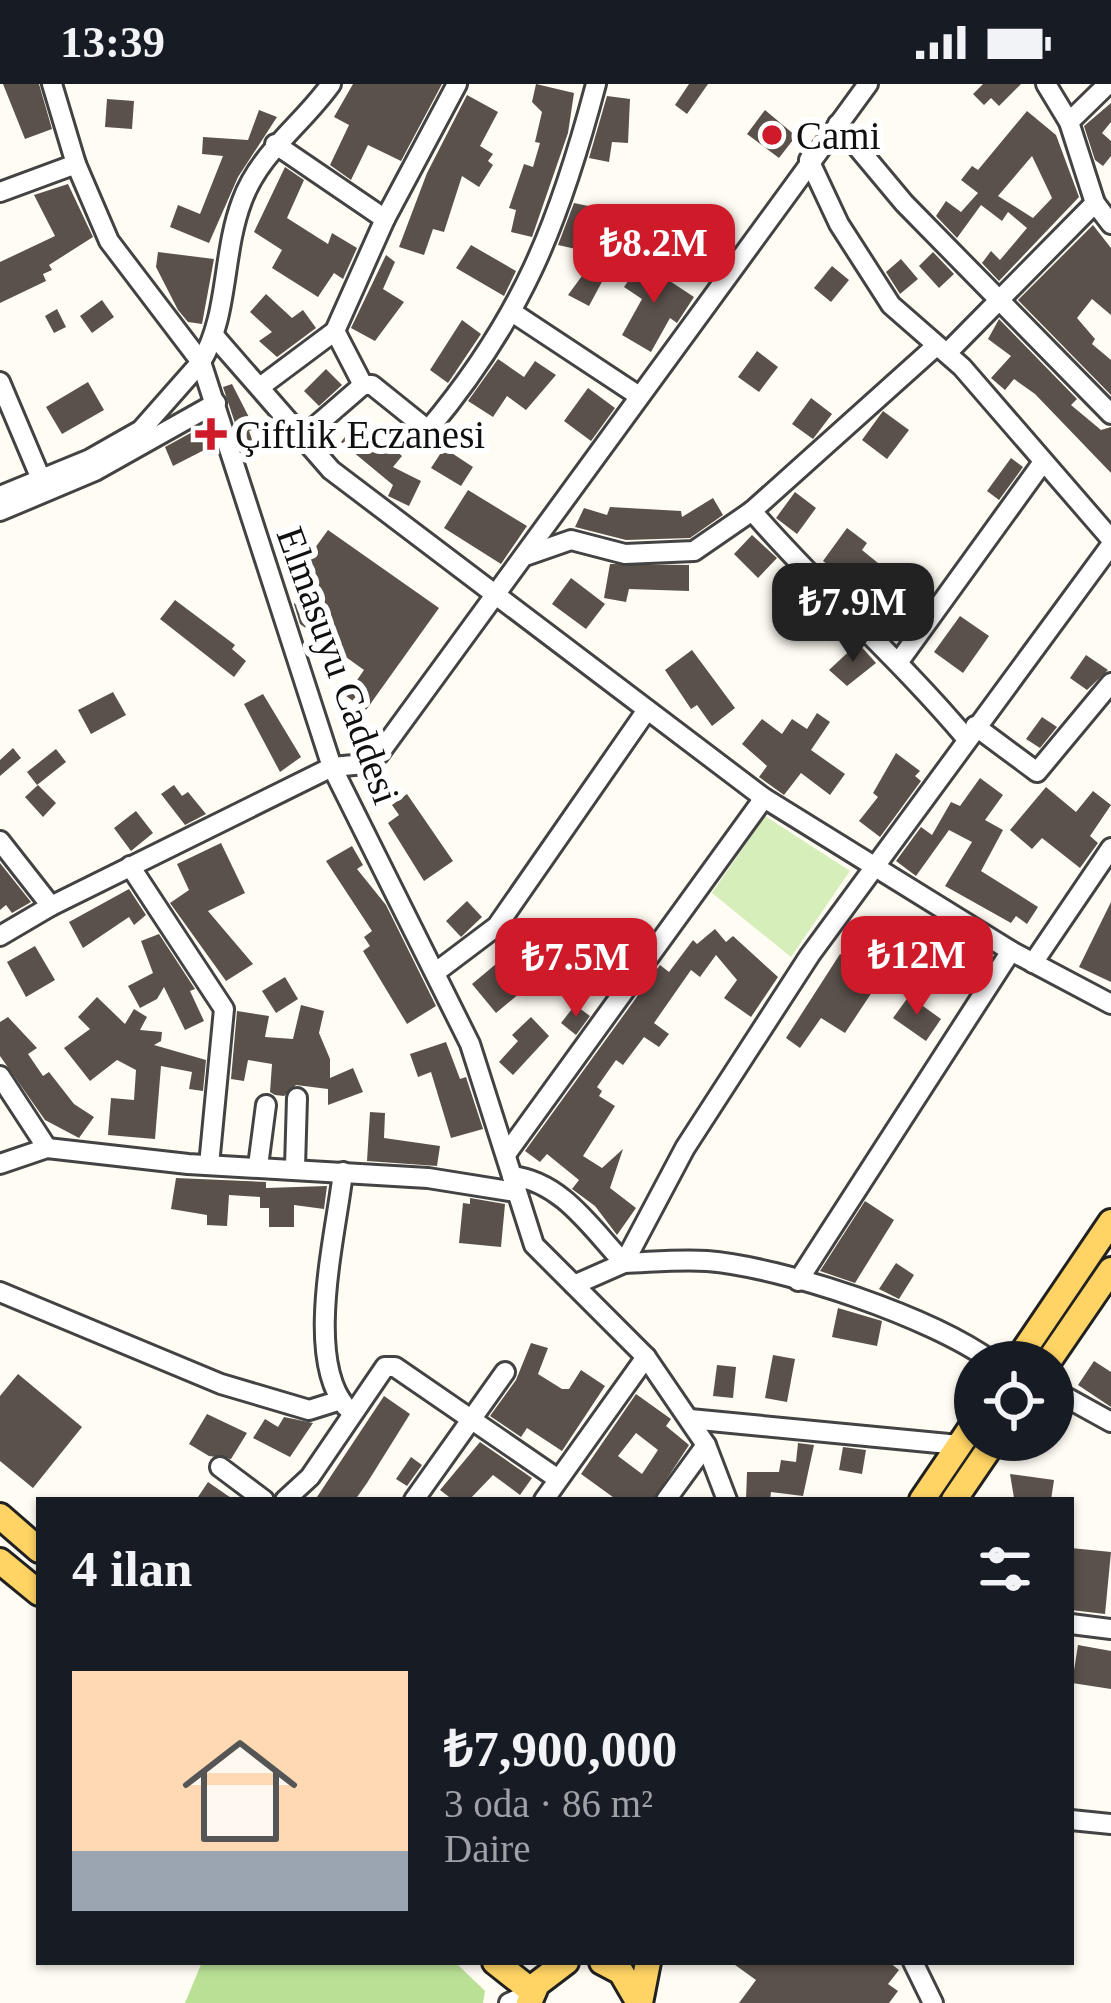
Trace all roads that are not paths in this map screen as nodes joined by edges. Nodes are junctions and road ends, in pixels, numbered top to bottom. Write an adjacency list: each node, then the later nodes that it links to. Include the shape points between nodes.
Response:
1 (52, 84): 12 (street, Elmasuyu Caddesi)
2 (331, 84): 10 (street)
3 (457, 84): 17 (street)
4 (596, 84): 20 (street, via 541,260)
5 (868, 84): 9 (street)
6 (1046, 84): 8 (street)
7 (1108, 84): 8 (street)
8 (1070, 122): 14 (street)
9 (838, 124): 11 (street); 19 (street)
10 (275, 144): 17 (street); 22 (street, via 234,226)
11 (808, 160): 23 (street, via 891,305); 28 (street)
12 (76, 164): 15 (street); 24 (street, Elmasuyu Caddesi, via 109,241)
13 (1111, 166): 14 (street)
14 (1092, 180): 16 (street)
15 (0, 192)
16 (1095, 203): 18 (street); 19 (street)
17 (385, 218): 21 (street)
18 (1111, 224)
19 (999, 299): 23 (street); 30 (street)
20 (512, 312): 26 (street, via 484,364 428,430); 28 (street)
21 (335, 331): 26 (street); 27 (street)
22 (216, 338): 24 (street); 27 (street)
23 (942, 349): 32 (street); 36 (street)
24 (202, 362): 29 (street, Elmasuyu Caddesi); 33 (street, via 142,430)
25 (0, 382): 33 (street)
26 (362, 385): 31 (street)
27 (260, 387): 31 (street)
28 (639, 396): 38 (street)
29 (215, 403): 35 (street, via 94,471); 44 (street, Elmasuyu Caddesi)
30 (1111, 414)
31 (303, 437): 39 (street, via 331,470)
32 (1043, 462): 37 (street); 40 (street)
33 (41, 478): 34 (street)
34 (0, 496)
35 (0, 511)
36 (752, 511): 38 (street, via 694,550 625,554 571,540); 40 (street)
37 (1111, 542): 43 (street)
38 (528, 555): 39 (street)
39 (498, 598): 42 (street); 44 (street, via 380,754 365,764)
40 (900, 660): 43 (street)
41 (1111, 683): 43 (street, via 1037,772)
42 (647, 710): 45 (street); 54 (street, via 496,926)
43 (971, 732): 49 (street)
44 (332, 766): 48 (street); 54 (street, Elmasuyu Caddesi)
45 (764, 798): 49 (street); 60 (street)
46 (0, 841): 50 (street)
47 (1111, 848): 53 (street)
48 (130, 866): 50 (street); 62 (street, via 224,1009)
49 (873, 866): 52 (street); 68 (street, via 685,1148)
50 (51, 906): 51 (street)
51 (0, 936)
52 (1011, 951): 53 (street); 70 (street)
53 (1033, 963): 55 (street)
54 (436, 972): 60 (street, Elmasuyu Caddesi)
55 (1111, 1004)
56 (0, 1076): 59 (street)
57 (297, 1098): 64 (street)
58 (266, 1105): 63 (street)
59 (47, 1148): 61 (street); 62 (street)
60 (507, 1153): 66 (street, Elmasuyu Caddesi)
61 (0, 1164)
62 (209, 1165): 63 (street)
63 (258, 1166): 64 (street)
64 (295, 1167): 65 (street)
65 (343, 1172): 66 (street); 79 (street, via 324,1342 332,1385)
66 (514, 1184): 68 (street, via 533,1178 558,1192); 71 (street, Elmasuyu Caddesi, via 534,1245)
67 (1111, 1222): 74 (main road)
68 (624, 1263): 70 (street, via 709,1261); 71 (street)
69 (1111, 1270): 75 (main road)
70 (798, 1281): 73 (street)
71 (574, 1285): 76 (street, Elmasuyu Caddesi)
72 (0, 1292): 79 (street, via 221,1384 309,1410)
73 (961, 1341)
74 (1030, 1341)
75 (1062, 1341)
76 (646, 1357): 80 (street, Elmasuyu Caddesi); 88 (street)
77 (505, 1372): 81 (street)
78 (1074, 1402): 82 (street)
79 (346, 1407): 81 (street, via 395,1366); 90 (street, via 310,1477)
80 (690, 1419): 83 (street, Elmasuyu Caddesi); 84 (street)
81 (470, 1422): 88 (street); 91 (street)
82 (1111, 1422)
83 (706, 1445): 93 (street); 94 (street, Elmasuyu Caddesi)
84 (954, 1445)
85 (954, 1452): 95 (main road)
86 (980, 1461): 96 (main road)
87 (220, 1467): 89 (street)
88 (559, 1479): 92 (street)
89 (260, 1497)
90 (288, 1497)
91 (416, 1497)
92 (546, 1497)
93 (668, 1497)
94 (726, 1497)
95 (924, 1497)
96 (955, 1497)
97 (0, 1516): 98 (main road)
98 (36, 1547)
99 (0, 1562): 100 (main road)
100 (36, 1591)
101 (1074, 1624): 102 (street)
102 (1111, 1629)
103 (1074, 1820): 104 (street)
104 (1111, 1824)
105 (497, 1965): 110 (main road)
106 (553, 1965): 110 (main road)
107 (608, 1965): 111 (main road)
108 (647, 1965): 111 (main road)
109 (914, 1965): 112 (street)
110 (524, 2000)
111 (640, 2003)
112 (933, 2003)

